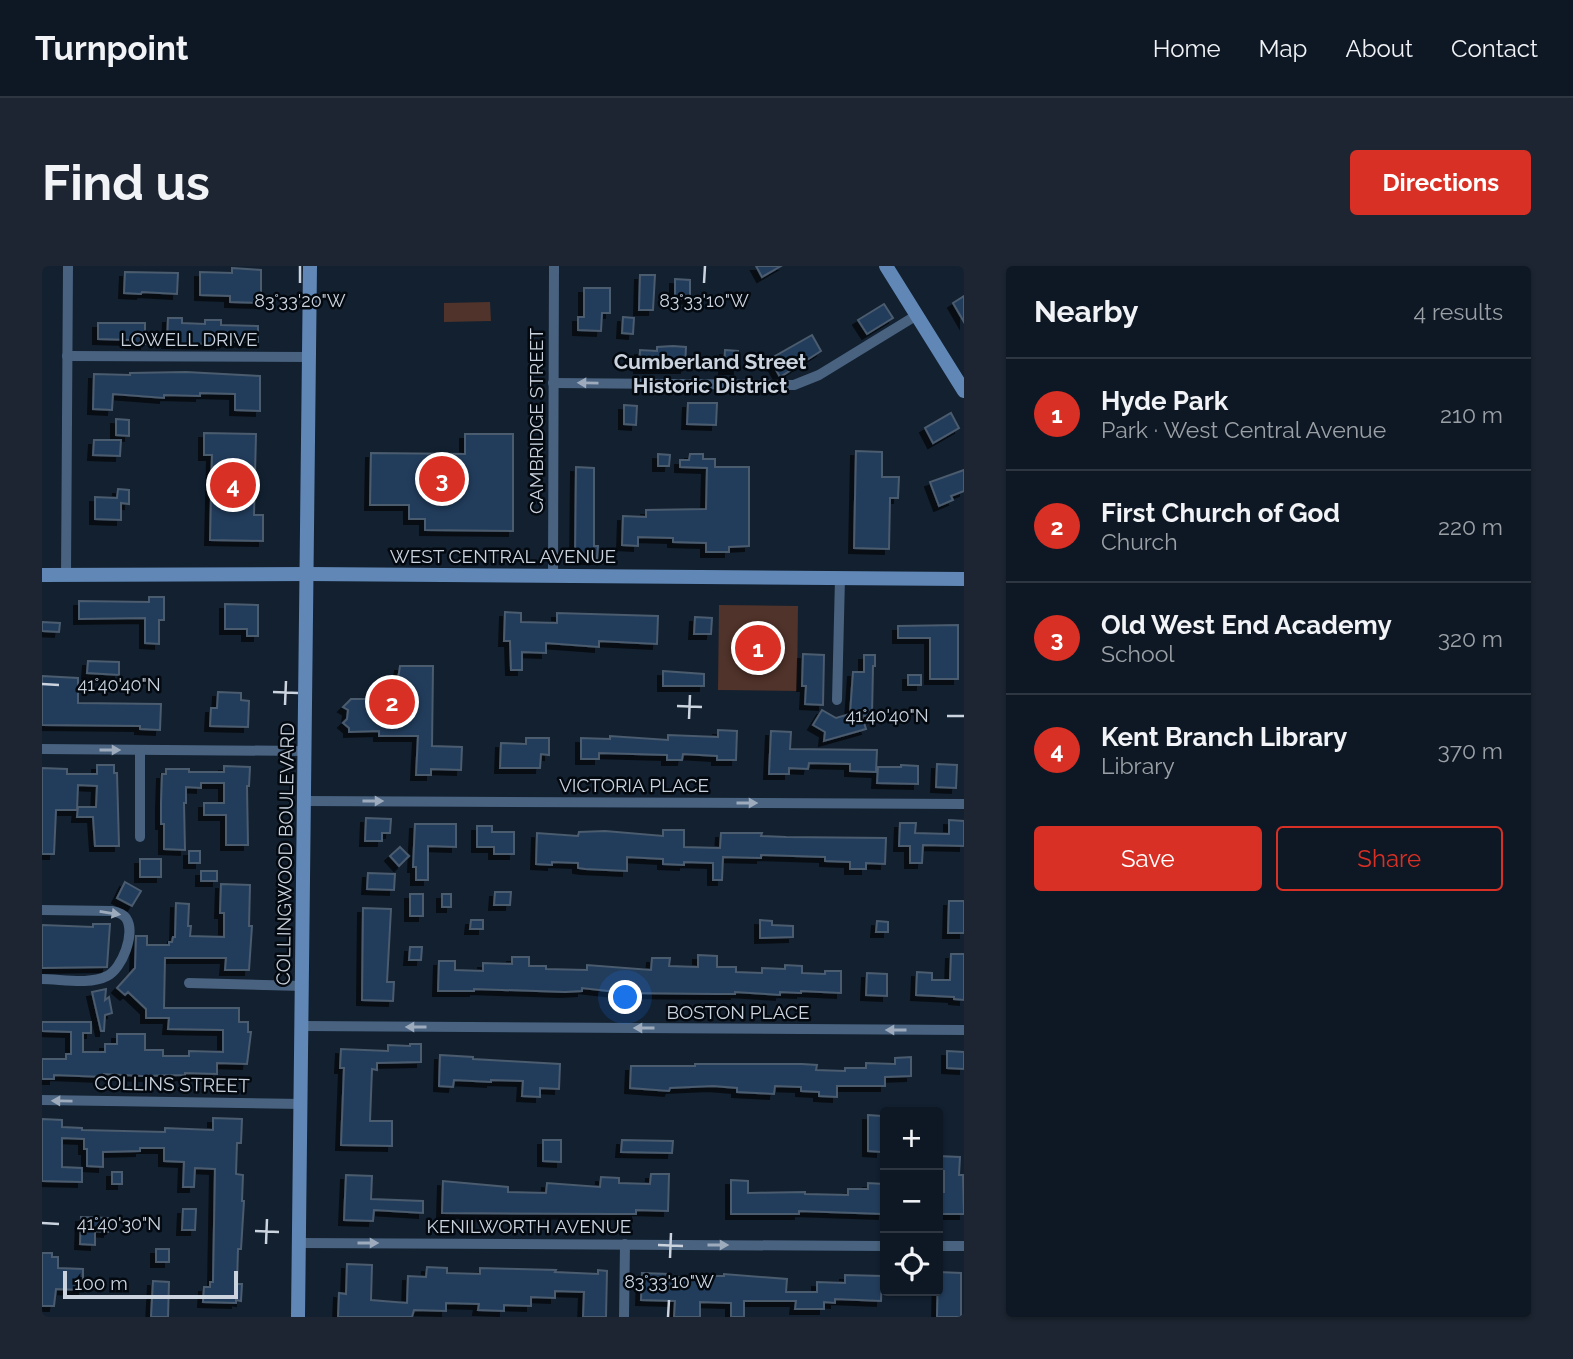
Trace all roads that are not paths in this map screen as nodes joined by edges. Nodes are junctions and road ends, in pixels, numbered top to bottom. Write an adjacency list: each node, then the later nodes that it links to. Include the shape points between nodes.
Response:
1 (68, 266): 6 (street)
2 (310, 266): 7 (main road, COLLINGWOOD BOULEVARD)
3 (554, 266): 9 (street, CAMBRIDGE STREET)
4 (886, 266): 5 (main road)
5 (917, 315): 8 (main road); 9 (street, one-way to 9, via 813,379 794,385)
6 (67, 356): 7 (street, LOWELL DRIVE); 13 (street)
7 (310, 357): 11 (main road, COLLINGWOOD BOULEVARD)
8 (960, 375): 10 (main road)
9 (554, 383): 14 (street, CAMBRIDGE STREET)
10 (964, 391)
11 (308, 573): 13 (main road, WEST CENTRAL AVENUE); 14 (main road, WEST CENTRAL AVENUE); 20 (main road, COLLINGWOOD BOULEVARD)
12 (42, 575): 13 (main road, WEST CENTRAL AVENUE)
13 (65, 576)
14 (553, 576): 15 (main road, WEST CENTRAL AVENUE)
15 (840, 578): 16 (main road, WEST CENTRAL AVENUE); 17 (street)
16 (964, 579)
17 (836, 700)
18 (42, 749): 19 (street, one-way to 19)
19 (140, 750): 20 (street); 23 (street)
20 (305, 751): 21 (main road, COLLINGWOOD BOULEVARD)
21 (305, 801): 22 (street, VICTORIA PLACE, one-way to 22); 27 (main road, COLLINGWOOD BOULEVARD)
22 (964, 804)
23 (140, 837)
24 (42, 910): 25 (street, one-way to 25, via 112,911 123,915 129,927 125,955 109,975 93,980)
25 (42, 979)
26 (189, 984): 27 (street)
27 (303, 986): 28 (main road, COLLINGWOOD BOULEVARD)
28 (302, 1026): 29 (street, BOSTON PLACE, one-way to 28); 31 (main road, COLLINGWOOD BOULEVARD)
29 (964, 1030)
30 (42, 1100): 31 (street, COLLINS STREET, one-way to 30)
31 (302, 1104): 32 (main road, COLLINGWOOD BOULEVARD)
32 (299, 1243): 33 (street, KENILWORTH AVENUE, one-way to 33); 37 (main road, COLLINGWOOD BOULEVARD)
33 (625, 1244): 34 (street, KENILWORTH AVENUE, one-way to 34); 38 (street)
34 (880, 1246)
35 (943, 1246): 36 (street)
36 (964, 1246)
37 (298, 1317)
38 (624, 1317)

